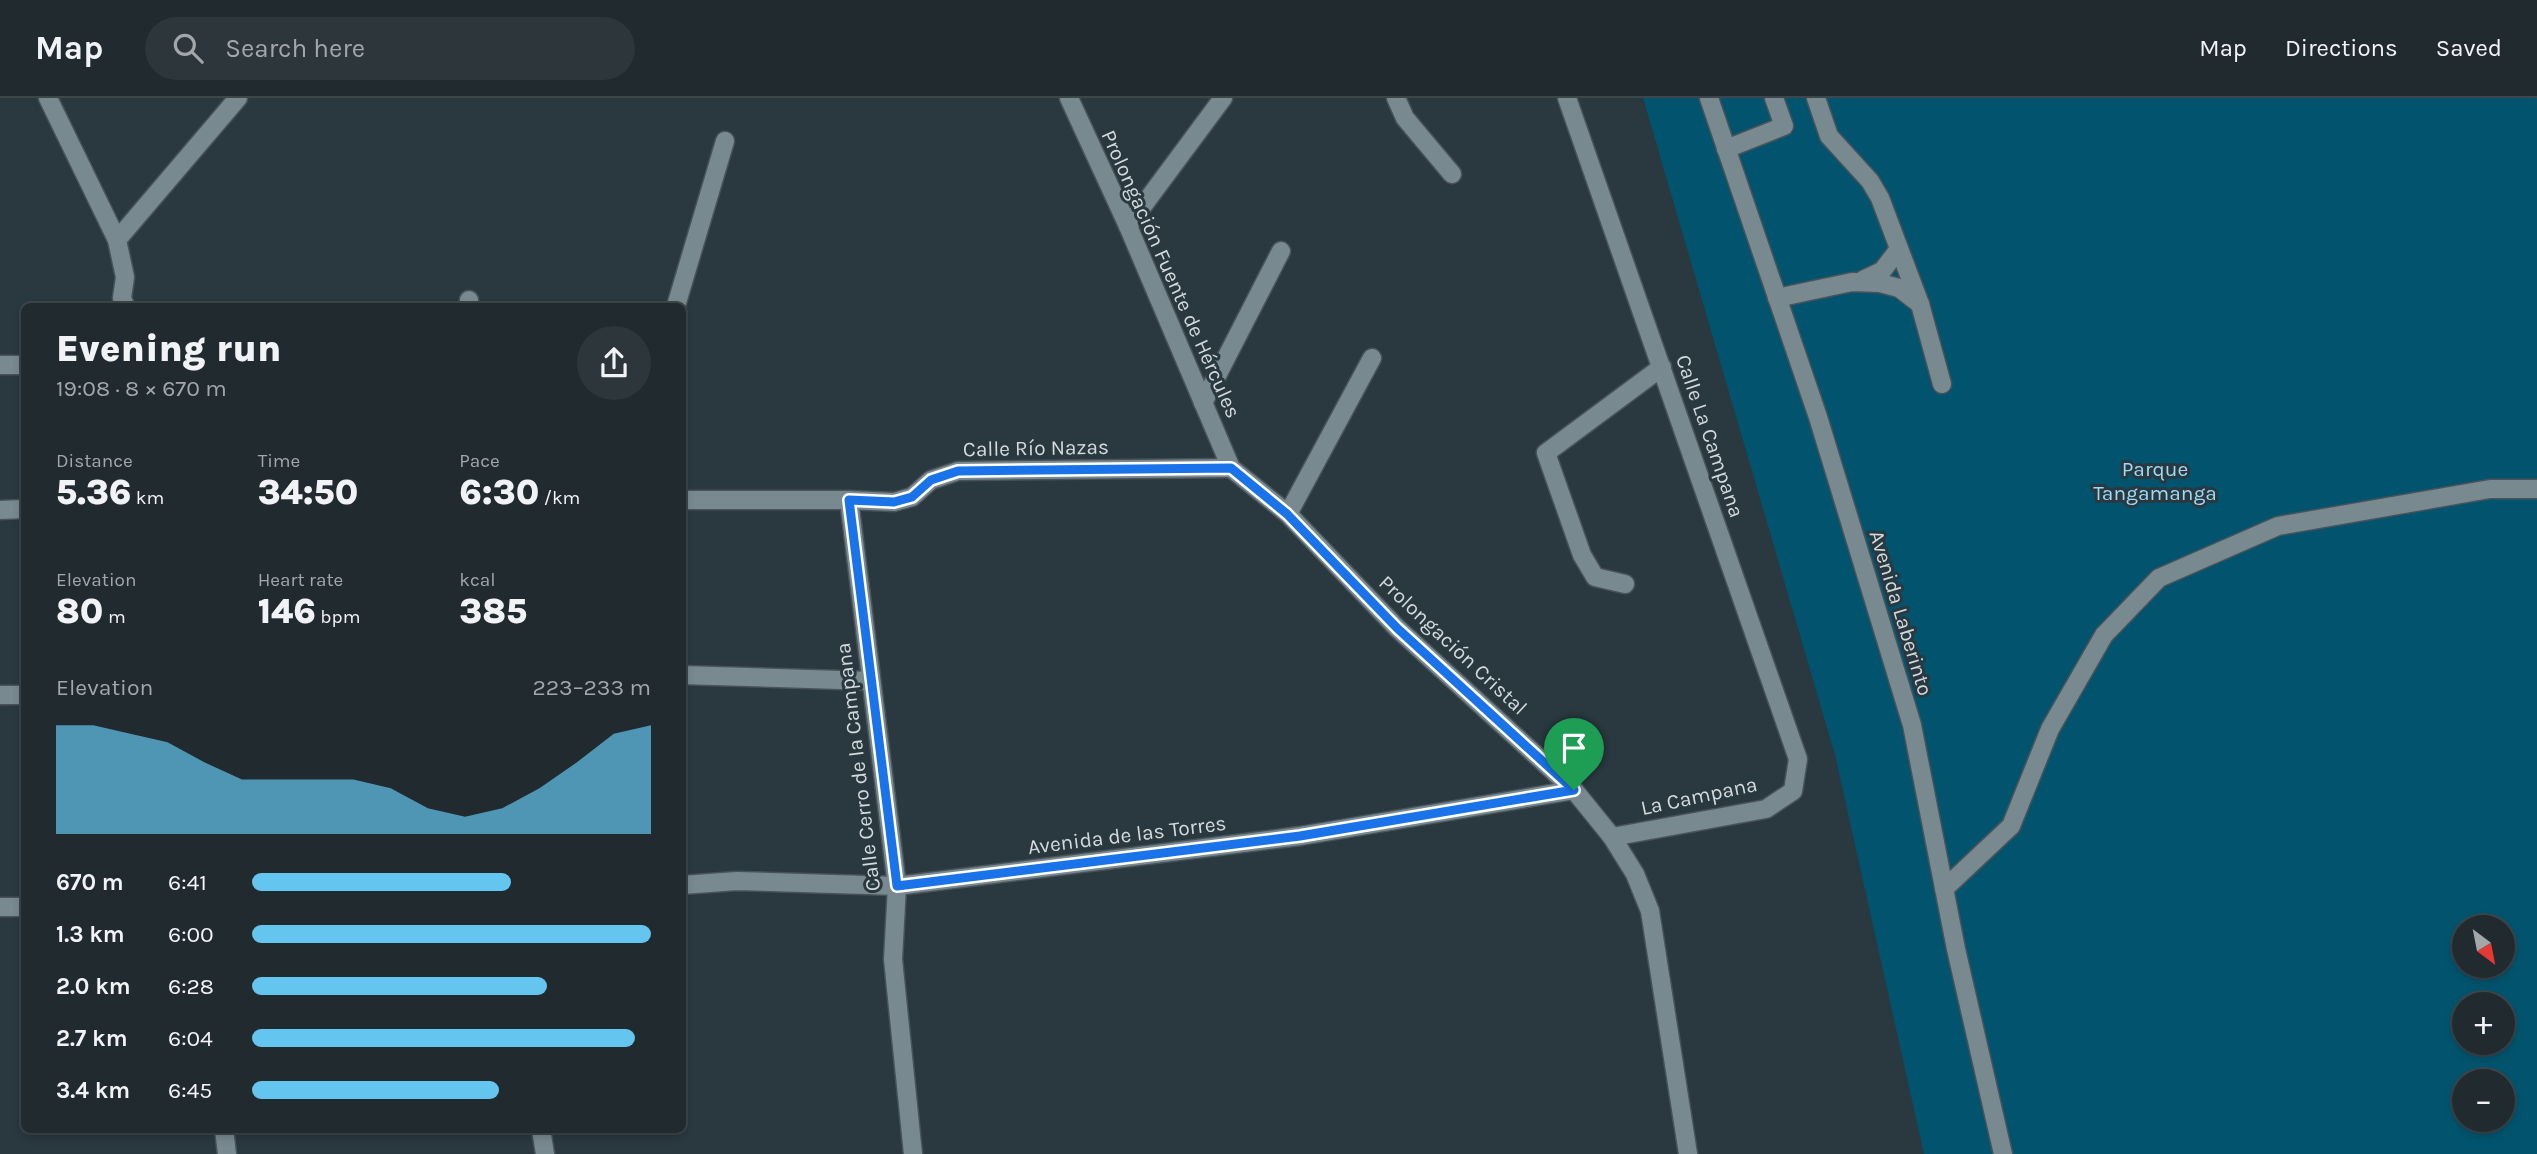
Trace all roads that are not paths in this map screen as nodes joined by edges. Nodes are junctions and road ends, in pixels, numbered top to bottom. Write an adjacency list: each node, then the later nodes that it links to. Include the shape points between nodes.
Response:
1 (48, 98): 14 (street)
2 (238, 98): 14 (street)
3 (1069, 98): 13 (street, Prolongación Fuente de Hércules)
4 (1223, 98): 13 (street)
5 (1395, 98): 12 (street, via 1405,118)
6 (1567, 98): 25 (street, Calle La Campana)
7 (1709, 98): 11 (street, Avenida Laberinto)
8 (1773, 98): 11 (street, via 1784,126)
9 (1816, 98): 15 (street, via 1829,136 1880,198)
10 (725, 141): 20 (street)
11 (1726, 149): 18 (street, Avenida Laberinto)
12 (1452, 173)
13 (1128, 226): 27 (street, Prolongación Fuente de Hércules)
14 (117, 240): 19 (street, via 125,277)
15 (1899, 249): 17 (street, via 1882,271); 21 (street)
16 (1281, 251): 27 (street)
17 (1852, 282): 18 (street); 21 (street, via 1880,282 1899,288)
18 (1777, 298): 45 (street, Avenida Laberinto, via 1912,725)
19 (124, 303)
20 (677, 303)
21 (1920, 304): 26 (street)
22 (1373, 358): 34 (street)
23 (0, 365): 24 (street)
24 (21, 365)
25 (1662, 367): 35 (street, via 1546,453 1582,555 1595,577); 41 (street, Calle La Campana, via 1798,759)
26 (1942, 384)
27 (1203, 403): 28 (street, Prolongación Fuente de Hércules)
28 (1231, 468): 31 (street, Calle Río Nazas, via 958,471 931,480 912,497 894,502); 34 (street, Prolongación Cristal)
29 (2537, 489): 45 (street, via 2490,489 2278,526 2159,578 2104,635 2050,729 2011,826)
30 (686, 500): 31 (street, Calle Río Nazas)
31 (849, 500): 37 (street, Calle Cerro de la Campana)
32 (21, 509): 33 (street)
33 (0, 510)
34 (1287, 514): 40 (street, Prolongación Cristal, via 1397,628)
35 (1625, 584)
36 (686, 675): 37 (street)
37 (871, 681): 44 (street, Calle Cerro de la Campana)
38 (0, 695): 39 (street)
39 (21, 695)
40 (1574, 790): 42 (street, Prolongación Cristal); 44 (street, Avenida de las Torres, via 1300,836)
41 (1793, 791): 42 (street, La Campana, via 1766,809)
42 (1612, 837): 53 (street, Prolongación Cristal, via 1635,874 1650,911)
43 (686, 885): 44 (street, Avenida de las Torres, via 737,881)
44 (897, 886): 52 (street, Calle Cerro de la Campana, via 893,959)
45 (1944, 889): 54 (street, Avenida Laberinto)
46 (21, 906): 47 (street)
47 (0, 907)
48 (224, 1133): 50 (street)
49 (542, 1133): 51 (street)
50 (227, 1154)
51 (545, 1154)
52 (913, 1154)
53 (1688, 1154)
54 (2003, 1154)

